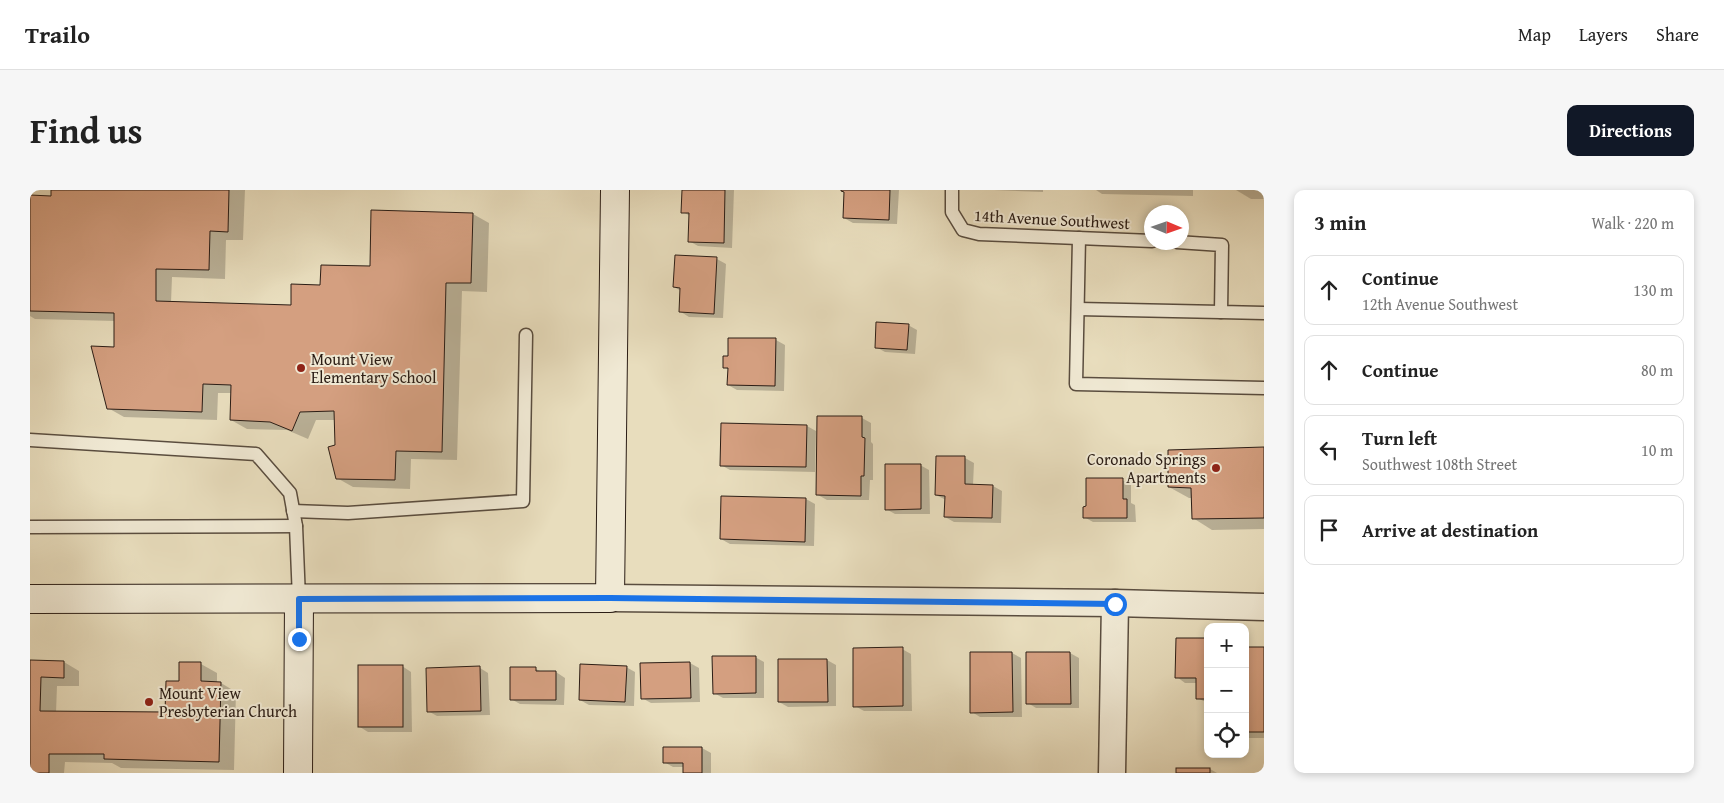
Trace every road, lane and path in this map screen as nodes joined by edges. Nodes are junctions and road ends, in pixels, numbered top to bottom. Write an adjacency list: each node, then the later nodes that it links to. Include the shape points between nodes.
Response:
1 (615, 190): 15 (street)
2 (952, 190): 3 (lane, 14th Avenue Southwest, via 952,212 963,230 979,234)
3 (1079, 238): 4 (lane, 14th Avenue Southwest); 6 (lane)
4 (1144, 241)
5 (1189, 242): 7 (lane, via 1222,244)
6 (1078, 309): 7 (lane); 10 (lane, via 1076,384)
7 (1221, 312): 8 (lane)
8 (1264, 313)
9 (526, 335): 12 (lane, via 523,501 348,513)
10 (1264, 388)
11 (30, 440): 12 (lane, via 256,454 290,492)
12 (293, 511): 13 (lane)
13 (296, 526): 14 (lane); 17 (lane)
14 (30, 527)
15 (610, 598): 17 (street); 18 (street)
16 (30, 599): 17 (street)
17 (299, 599): 20 (street)
18 (1115, 604): 19 (street); 21 (street)
19 (1264, 607)
20 (298, 773)
21 (1112, 773)

